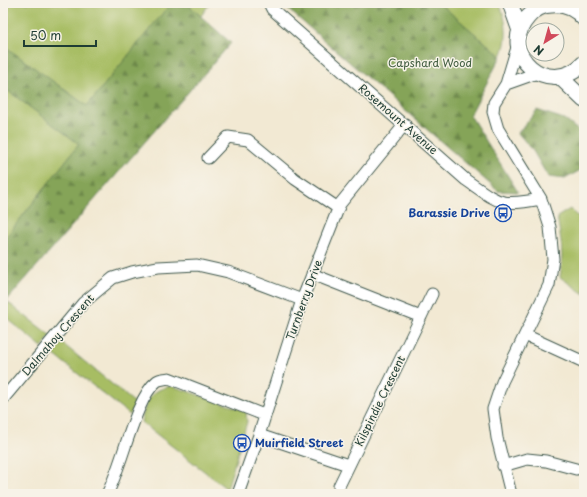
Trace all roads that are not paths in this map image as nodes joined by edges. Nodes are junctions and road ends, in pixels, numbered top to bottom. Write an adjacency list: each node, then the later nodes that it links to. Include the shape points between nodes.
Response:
1 (269, 3): 12 (street, Rosemount Avenue, via 272,9)
2 (510, 3): 6 (main road)
3 (549, 4): 4 (main road); 6 (main road, via 531,13 524,21)
4 (578, 6): 5 (main road)
5 (584, 20)
6 (519, 37): 8 (main road, via 524,60); 10 (street)
7 (584, 63): 9 (main road, via 569,75)
8 (537, 73): 9 (main road, via 548,77); 10 (street)
9 (560, 77): 11 (main road)
10 (506, 84): 14 (street, via 494,103 494,120)
11 (584, 100)
12 (405, 124): 14 (street, Rosemount Avenue, via 466,180 493,199 505,203 520,203); 15 (street, Turnberry Drive)
13 (208, 158): 15 (street, via 228,137 248,140 295,179)
14 (541, 199): 20 (street, via 550,227 553,259 549,285)
15 (338, 208): 16 (street, Turnberry Drive)
16 (312, 274): 18 (street, Turnberry Drive); 19 (street)
17 (432, 294): 19 (street, Kilspindie Crescent)
18 (302, 300): 22 (street, Dalmahoy Crescent, via 228,272 197,265 158,267 113,278 83,303); 23 (street, Turnberry Drive)
19 (420, 317): 25 (street, Kilspindie Crescent)
20 (525, 335): 21 (street); 26 (street, via 502,382 493,409)
21 (584, 362)
22 (3, 399)
23 (264, 415): 24 (street, Turnberry Drive); 29 (street, via 169,378 158,380 147,393 138,412)
24 (259, 436): 25 (street); 30 (street, Turnberry Drive)
25 (348, 466): 28 (street, Kilspindie Crescent)
26 (503, 466): 27 (street, via 527,459); 31 (street)
27 (576, 469)
28 (339, 486)
29 (107, 494)
30 (238, 494)
31 (511, 494)

